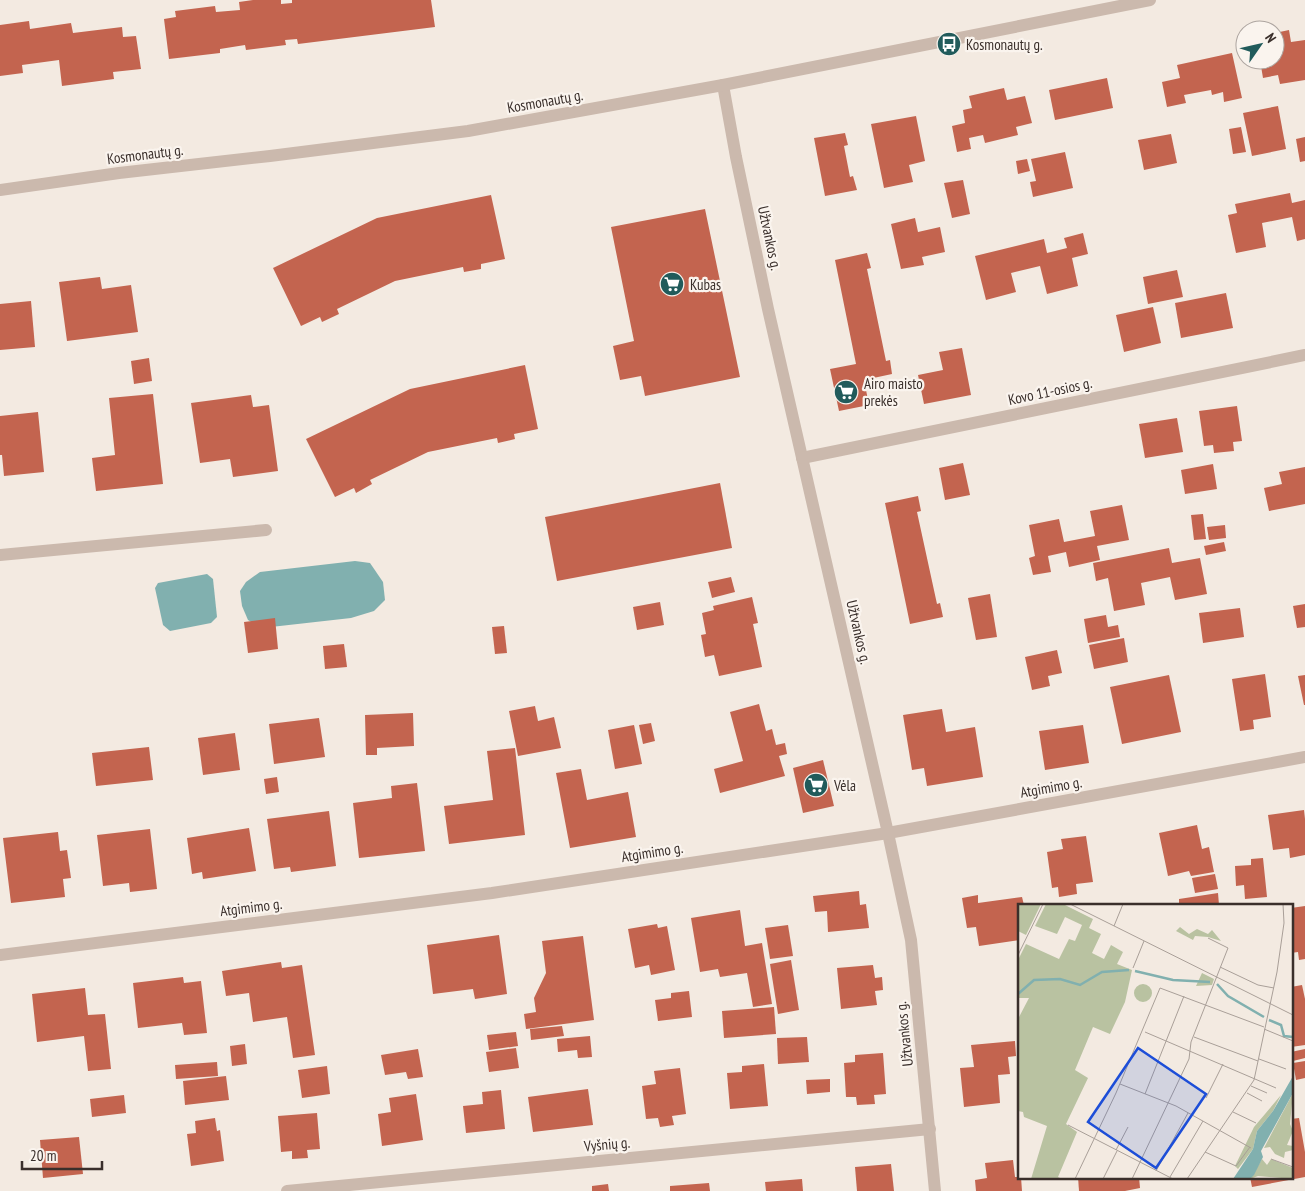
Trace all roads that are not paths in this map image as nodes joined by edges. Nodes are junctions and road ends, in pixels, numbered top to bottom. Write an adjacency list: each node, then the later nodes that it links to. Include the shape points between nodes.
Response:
1 (1150, 0): 2 (street, Kosmonautų g.)
2 (723, 85): 3 (street, Kosmonautų g., via 468,131); 5 (street, Užtvankos g.)
3 (0, 190)
4 (1305, 355): 5 (street, Kovo 11-osios g.)
5 (802, 458): 9 (street, Užtvankos g.)
6 (266, 530): 7 (street)
7 (0, 555)
8 (1305, 757): 9 (street, Atgimimo g.)
9 (888, 833): 10 (street, Atgimimo g., via 492,893); 11 (street, Užtvankos g., via 911,940)
10 (0, 955)
11 (930, 1130): 12 (street, Vyšnių g.); 13 (street, Užtvankos g.)
12 (287, 1191)
13 (935, 1191)

